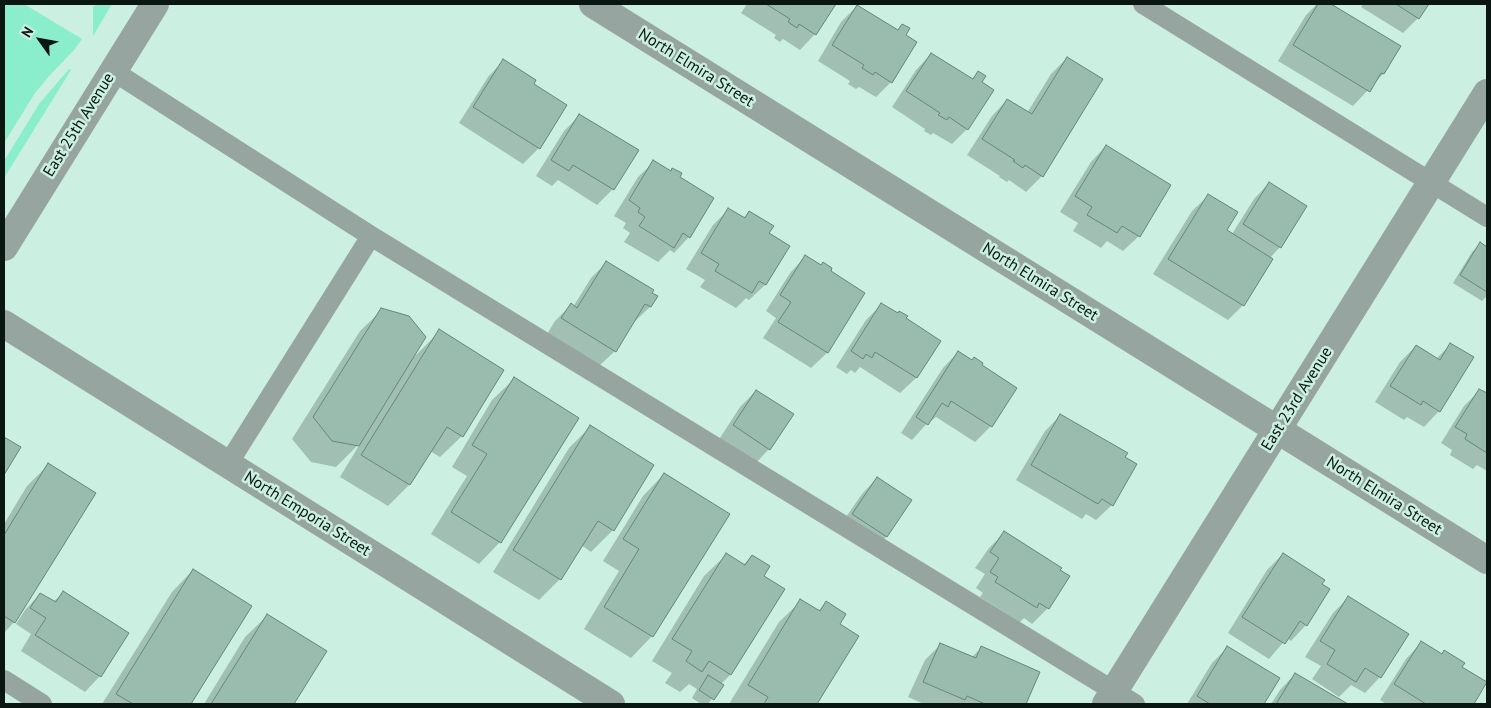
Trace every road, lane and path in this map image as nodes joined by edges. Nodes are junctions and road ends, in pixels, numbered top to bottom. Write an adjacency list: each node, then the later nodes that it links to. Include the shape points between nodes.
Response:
1 (155, 4): 4 (street, East 25th Avenue)
2 (593, 4): 11 (street, North Elmira Street)
3 (1143, 4): 6 (lane)
4 (113, 71): 8 (lane); 9 (street, East 25th Avenue)
5 (1487, 93): 6 (street, East 23rd Avenue)
6 (1432, 182): 7 (lane); 11 (street, East 23rd Avenue)
7 (1487, 217)
8 (371, 236): 12 (lane); 15 (lane)
9 (4, 247)
10 (4, 324): 12 (street, North Emporia Street)
11 (1278, 429): 13 (street, North Elmira Street); 15 (street, East 23rd Avenue)
12 (228, 464): 17 (street, North Emporia Street)
13 (1487, 560)
14 (4, 680): 16 (lane)
15 (1118, 700)
16 (42, 704)
17 (611, 704)

